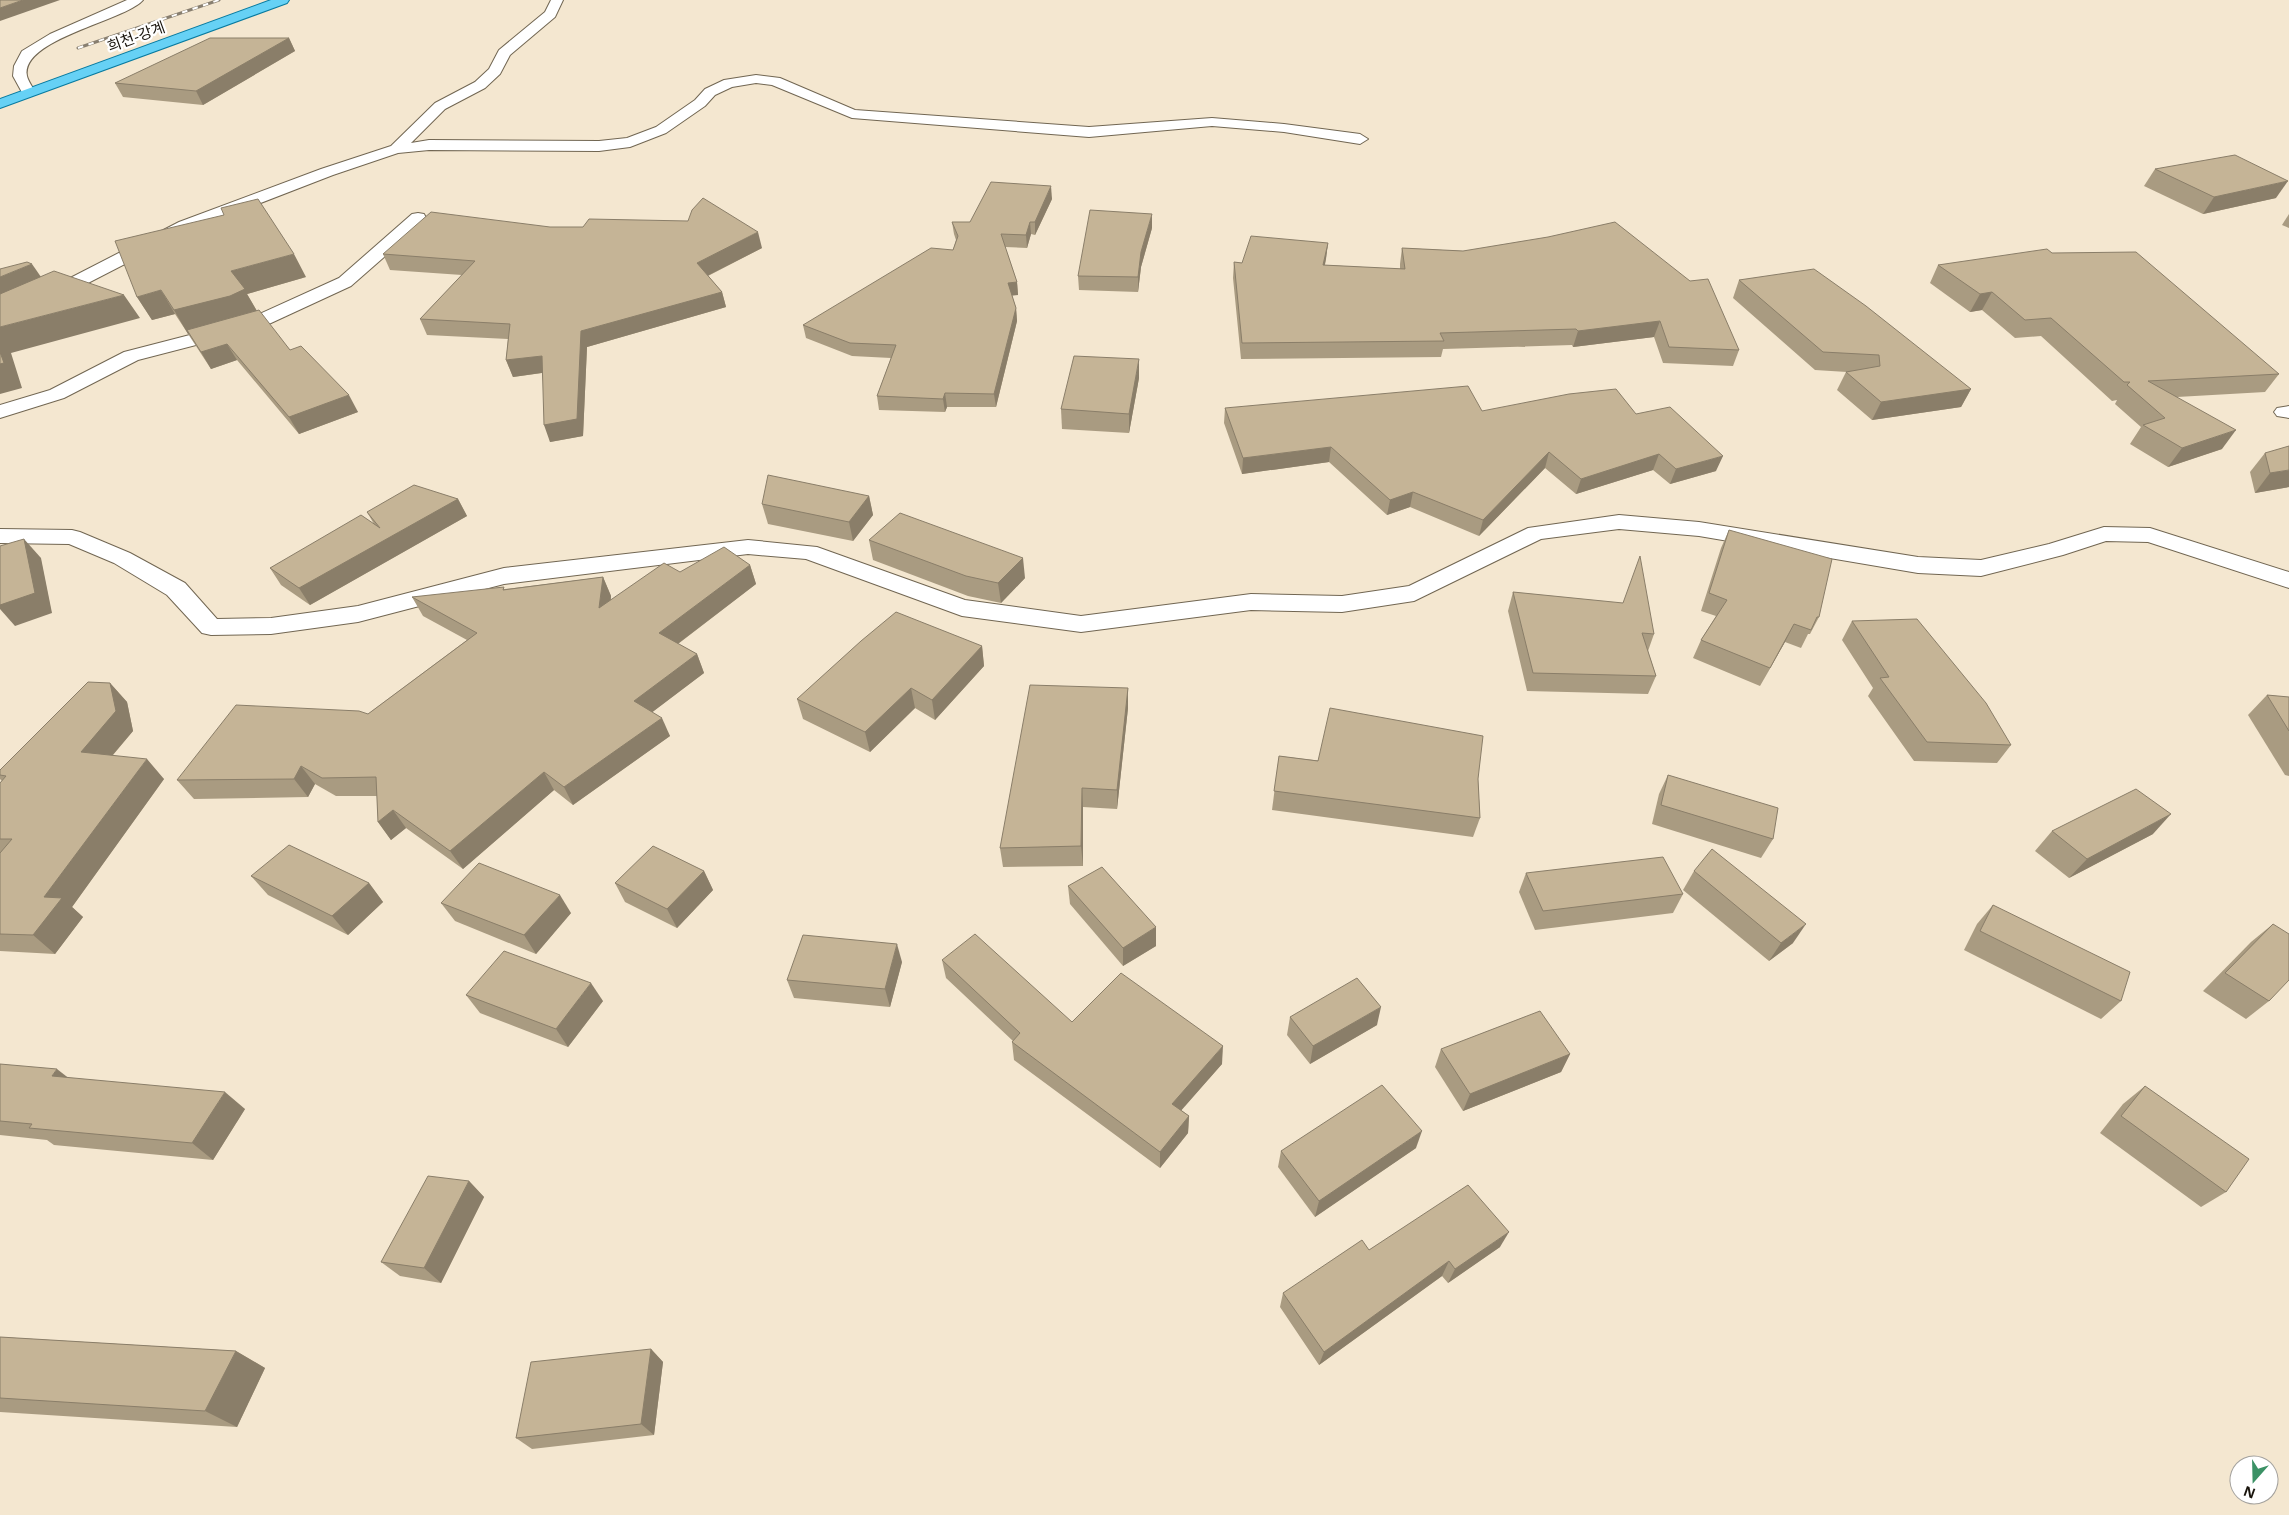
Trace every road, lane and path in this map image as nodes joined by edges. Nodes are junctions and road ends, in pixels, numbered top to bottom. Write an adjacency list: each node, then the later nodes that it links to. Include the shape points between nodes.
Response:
1 (137, 0): 4 (street, via 55,37 26,54 20,76)
2 (283, 0): 4 (main road, 희천-강계)
3 (557, 0): 7 (street, via 551,14 504,53 495,71 480,85 440,106)
4 (28, 93): 5 (main road, 희천-강계)
5 (0, 104)
6 (1360, 139): 7 (street, via 1212,122 1089,132 852,114 775,81 756,79 729,83 710,92 700,103 661,130 630,142 584,146 429,145)
7 (396, 149): 9 (street, via 185,226 49,296)
8 (418, 218): 10 (street, via 336,286 251,325 131,356 57,394)
9 (0, 317)
10 (0, 412)
11 (0, 536): 12 (street, via 72,537 122,558 176,590 212,627 271,626 358,614 504,576 748,547 809,552 962,608 1081,624 1251,602 1342,604 1414,593 1536,533 1619,522 1699,529 1918,565 1981,568 2104,534 2150,535)
12 (2289, 580)

